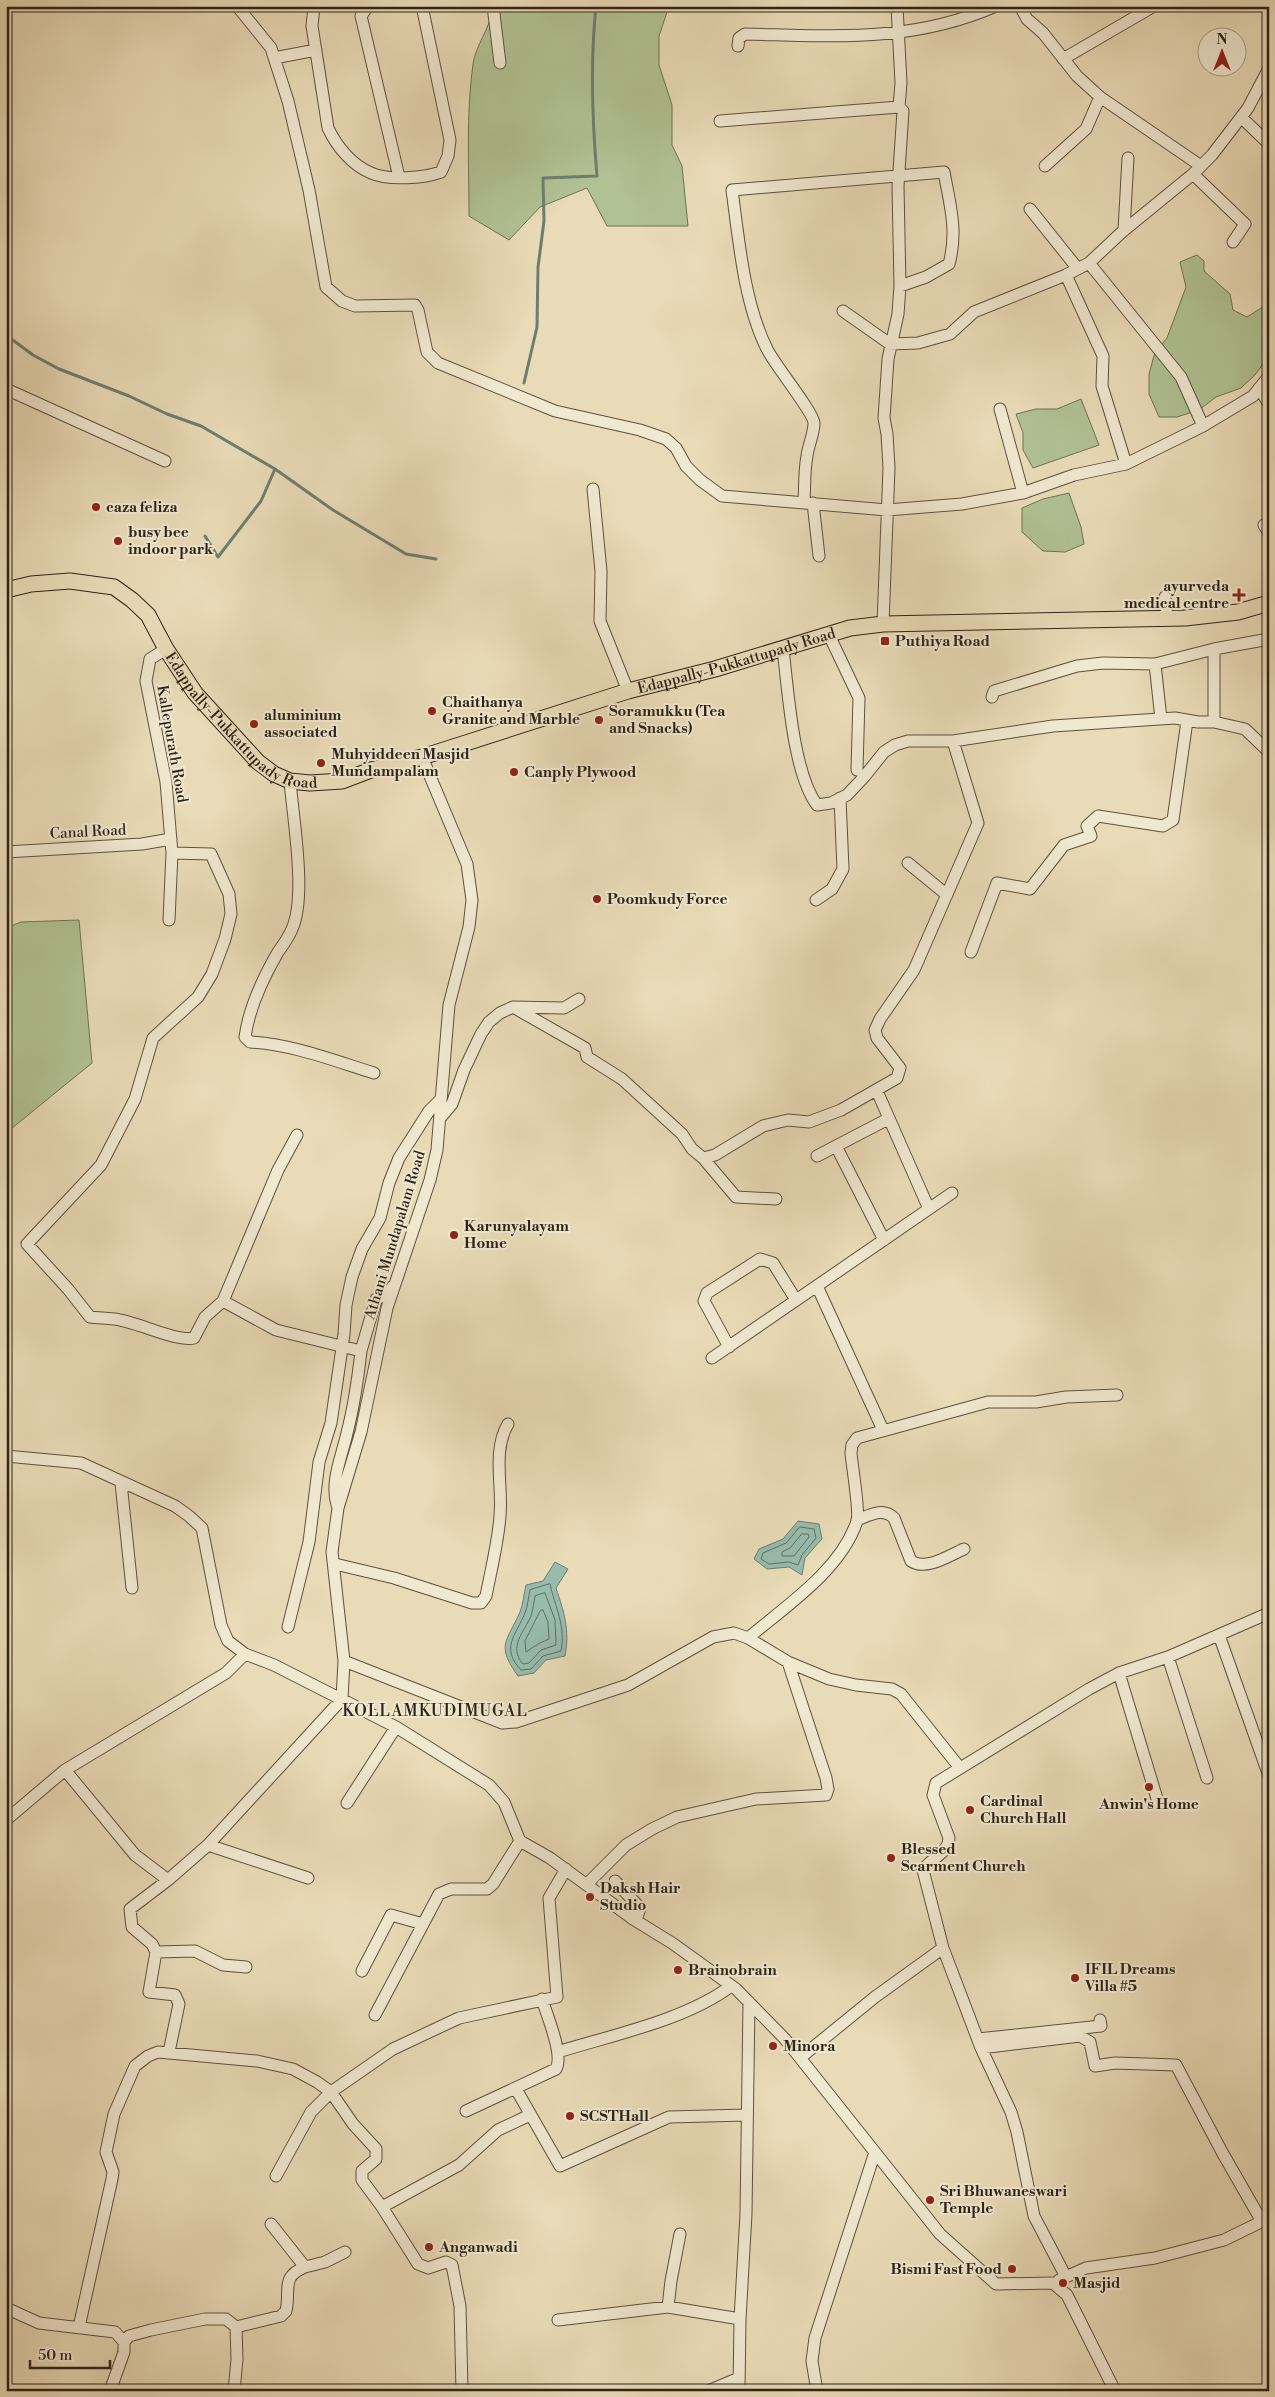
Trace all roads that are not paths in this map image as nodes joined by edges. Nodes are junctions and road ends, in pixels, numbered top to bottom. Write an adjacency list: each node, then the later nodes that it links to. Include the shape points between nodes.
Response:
1 (237, 6): 13 (street, via 271,48)
2 (314, 6): 12 (street, via 312,26)
3 (368, 6): 26 (street, via 361,16)
4 (422, 6): 26 (street, via 450,140 448,156 441,172 429,176)
5 (493, 6): 15 (street)
6 (897, 6): 10 (street)
7 (996, 6): 10 (street, via 949,24)
8 (1020, 6): 14 (street, via 1027,19 1043,33)
9 (1154, 6): 14 (street)
10 (899, 32): 11 (street, via 845,37 745,34 739,38); 18 (street)
11 (738, 46)
12 (316, 50): 13 (street); 26 (street, via 328,128 343,153 371,173)
13 (274, 58): 46 (street, via 298,143 326,287 332,294 355,306 415,304 427,352 438,363 555,411 666,439 676,448 686,466 722,496)
14 (1063, 59): 17 (street, via 1076,76)
15 (500, 63)
16 (1269, 68): 19 (street)
17 (1100, 97): 23 (street, via 1086,129); 24 (street)
18 (899, 107): 20 (street); 25 (street, via 902,112 902,143)
19 (1241, 117): 21 (street); 24 (street)
20 (720, 121)
21 (1269, 144)
22 (1128, 158): 28 (street)
23 (1045, 166)
24 (1197, 170): 28 (street); 29 (street, via 1245,224)
25 (898, 174): 33 (street); 33 (street, via 944,172 954,236 949,264); 46 (street, via 732,190 757,328 785,379 811,413 814,422 807,457)
26 (399, 177)
27 (1030, 209): 31 (street)
28 (1124, 230): 30 (street)
29 (1233, 242)
30 (1089, 263): 31 (street); 41 (street, via 1181,377)
31 (1078, 269): 32 (street)
32 (1066, 275): 35 (street, via 974,312 956,331 944,337 918,343); 43 (street, via 1103,356 1102,386)
33 (900, 286): 35 (street, via 898,314)
34 (843, 311): 35 (street)
35 (890, 344): 47 (street, via 884,418 889,468)
36 (1269, 376): 37 (street)
37 (1259, 388): 39 (street); 41 (street, via 1253,396)
38 (6, 389): 42 (street)
39 (1269, 404)
40 (1000, 409): 45 (street)
41 (1203, 426): 43 (street)
42 (165, 460)
43 (1126, 464): 45 (street, via 1074,475)
44 (593, 488): 60 (street, via 601,571 600,620)
45 (1023, 493): 47 (street, via 962,504)
46 (809, 503): 47 (street); 48 (street)
47 (887, 510): 53 (street)
48 (819, 556)
49 (6, 590): 56 (main road, Edappally-Pukkattupady Road, via 70,581 114,587 148,616)
50 (1165, 597): 52 (street)
51 (1269, 603): 52 (main road, Edappally-Pukkattupady Road, via 1238,612)
52 (1167, 618): 53 (main road, Edappally-Pukkattupady Road)
53 (883, 624): 54 (main road, Edappally-Pukkattupady Road, via 850,628)
54 (829, 635): 58 (main road, Edappally-Pukkattupady Road); 68 (street, via 858,698)
55 (1269, 639): 57 (street)
56 (166, 649): 69 (main road, Edappally-Pukkattupady Road, via 195,693 227,730 258,762); 71 (street, Kallepurath Road, via 150,659 146,681 166,782)
57 (1214, 649): 59 (street); 64 (street)
58 (782, 650): 60 (main road, Edappally-Pukkattupady Road); 70 (street, via 794,736 810,795 818,805)
59 (1155, 664): 61 (street, via 1077,666 994,691); 62 (street)
60 (628, 691): 67 (main road, Edappally-Pukkattupady Road)
61 (992, 697)
62 (1161, 719): 63 (street); 65 (street, via 1053,726)
63 (1187, 720): 64 (street); 78 (street, via 1173,820 1163,826 1098,816 1087,826 1090,836 1064,845 1030,889 997,883)
64 (1214, 722): 66 (street, via 1245,729)
65 (953, 742): 70 (street, via 895,745 884,752 864,777); 75 (street, via 978,823)
66 (1269, 752)
67 (422, 757): 69 (main road, Edappally-Pukkattupady Road, via 342,781); 83 (street, Athani Mundapalam Road, via 467,864 472,900 469,928 449,1005)
68 (857, 770)
69 (290, 782): 81 (street, via 298,910 292,929 256,997 245,1037 250,1042 273,1043 291,1050 318,1054)
70 (840, 798): 76 (street, via 843,869 832,889)
71 (171, 839): 72 (street, Canal Road, via 142,844); 73 (street, Kallepurath Road)
72 (6, 852)
73 (172, 853): 77 (street, Kallepurath Road); 97 (street, via 211,854 229,894 231,914 225,939 212,974 198,997 153,1038 135,1099 101,1165 27,1244 90,1317 137,1324 186,1340 194,1338 205,1317)
74 (908, 863): 75 (street)
75 (948, 895): 82 (street, via 914,970 875,1030 877,1038 900,1068 897,1078)
76 (816, 900)
77 (170, 920)
78 (970, 952)
79 (579, 999): 80 (street, via 564,1008)
80 (514, 1007): 84 (street, via 489,1022 481,1034 452,1104); 89 (street, via 586,1048 587,1057 622,1079 682,1134)
81 (374, 1073)
82 (877, 1091): 85 (street); 89 (street, via 809,1122 788,1120 763,1126 715,1155)
83 (440, 1100): 84 (street, Athani Mundapalam Road); 98 (street, via 429,1111 392,1175 380,1218 362,1250 352,1277)
84 (441, 1118): 94 (street, Athani Mundapalam Road, via 438,1150 430,1180)
85 (888, 1119): 87 (street); 92 (street)
86 (297, 1135): 97 (street, via 278,1170)
87 (836, 1148): 88 (street); 93 (street)
88 (817, 1156)
89 (703, 1158): 91 (street, via 736,1197)
90 (952, 1193): 92 (street)
91 (776, 1199)
92 (929, 1209): 93 (street)
93 (884, 1240): 95 (street)
94 (393, 1286): 100 (street, via 386,1295 376,1299); 107 (street, Athani Mundapalam Road, via 361,1432)
95 (818, 1286): 96 (street); 104 (street)
96 (796, 1300): 99 (street); 99 (street, via 773,1262 760,1259 707,1293 704,1302)
97 (223, 1302): 98 (street, via 276,1330)
98 (342, 1345): 100 (street); 113 (street, via 331,1423 319,1462 309,1542)
99 (729, 1347): 101 (street)
100 (361, 1351): 107 (street, via 336,1475)
101 (712, 1358)
102 (1117, 1395): 104 (street, via 1036,1402 988,1402)
103 (508, 1424): 110 (street, via 499,1454 500,1516 486,1596 481,1603)
104 (883, 1430): 108 (street, via 857,1438 852,1445)
105 (6, 1456): 106 (street, via 81,1463)
106 (121, 1482): 111 (street); 116 (street, via 175,1506 202,1528 221,1626 228,1641)
107 (338, 1508): 110 (street, Athani Mundapalam Road, via 332,1552)
108 (857, 1520): 109 (street, via 879,1512 891,1515 911,1561 922,1566); 115 (street, via 830,1566)
109 (964, 1549)
110 (335, 1564): 118 (street, Athani Mundapalam Road)
111 (132, 1588)
112 (1269, 1613): 114 (street)
113 (288, 1626)
114 (1219, 1635): 117 (street); 125 (street)
115 (748, 1638): 118 (street, via 734,1633 713,1637 628,1684 516,1722 502,1723); 119 (street)
116 (245, 1654): 121 (street); 124 (street, via 226,1673)
117 (1168, 1657): 120 (street); 126 (street)
118 (344, 1661): 121 (street, Athani Mundapalam Road)
119 (788, 1662): 123 (street, via 829,1679 892,1689 901,1694); 136 (street, via 826,1778 826,1795 756,1799 677,1817 626,1846)
120 (1119, 1673): 123 (street); 127 (street)
121 (342, 1699): 122 (street); 131 (street)
122 (396, 1727): 128 (street); 130 (street, via 489,1785 504,1802)
123 (960, 1768): 139 (street, via 933,1788 949,1844 923,1870)
124 (65, 1770): 129 (street); 134 (street, via 135,1856)
125 (1269, 1776)
126 (1207, 1778)
127 (1158, 1802)
128 (347, 1804)
129 (6, 1820)
130 (520, 1840): 132 (street); 138 (street, via 488,1889 444,1890)
131 (208, 1845): 133 (street); 134 (street)
132 (566, 1869): 136 (street); 144 (street, via 550,1898 558,1997)
133 (308, 1878)
134 (168, 1880): 140 (street, via 130,1908 132,1927 152,1944)
135 (615, 1881): 137 (street, via 640,1908)
136 (587, 1884): 137 (street)
137 (636, 1920): 143 (street)
138 (423, 1924): 142 (street, via 391,1915); 146 (street)
139 (943, 1948): 149 (street); 152 (street, via 875,1997)
140 (156, 1952): 141 (street, via 195,1951 223,1966); 150 (street, via 149,1992 175,1995 179,2004)
141 (246, 1967)
142 (362, 1971)
143 (731, 1986): 145 (street); 151 (street, via 691,2010)
144 (542, 1999): 151 (street); 154 (street, via 459,2018 393,2048)
145 (749, 2002): 152 (street); 157 (street)
146 (375, 2015)
147 (1100, 2020): 148 (street, via 1101,2026)
148 (1081, 2032): 149 (street); 161 (street, via 1090,2042 1095,2066 1176,2065 1222,2152)
149 (980, 2043): 166 (street, via 1018,2132 1034,2216)
150 (169, 2052): 154 (street, via 276,2064); 172 (street, via 148,2056 134,2066 114,2114 106,2152 112,2179)
151 (558, 2052): 153 (street, via 556,2069)
152 (800, 2058): 158 (street)
153 (516, 2089): 155 (street); 156 (street)
154 (331, 2092): 159 (street, via 311,2112); 160 (street, via 353,2124 376,2149 376,2159 360,2175)
155 (466, 2111)
156 (530, 2115): 157 (street, via 560,2166 669,2117); 160 (street, via 498,2130 459,2165)
157 (746, 2115): 170 (street, via 746,2214)
158 (876, 2152): 167 (street, via 940,2234 996,2284); 181 (street, via 815,2338 812,2361)
159 (276, 2176)
160 (382, 2207): 178 (street, via 418,2264 428,2268 446,2262 452,2265 460,2306)
161 (1265, 2219): 166 (street, via 1224,2240 1155,2258 1086,2268)
162 (271, 2224): 165 (street)
163 (680, 2234): 168 (street)
164 (344, 2252): 165 (street, via 325,2262)
165 (305, 2267): 173 (street, via 290,2278 286,2311 281,2316)
166 (1066, 2277): 167 (street)
167 (1054, 2283): 182 (street, via 1067,2295)
168 (668, 2306): 170 (street); 171 (street)
169 (6, 2308): 172 (street, via 39,2323)
170 (740, 2319): 175 (street)
171 (558, 2320)
172 (79, 2327): 174 (street, via 115,2332)
173 (236, 2327): 174 (street, via 226,2319 205,2319 129,2336); 177 (street)
174 (124, 2342): 176 (street, via 124,2352)
175 (739, 2378): 179 (street); 180 (street)
176 (110, 2391)
177 (234, 2391)
178 (462, 2391)
179 (708, 2391)
180 (739, 2391)
181 (817, 2391)
182 (1115, 2391)

